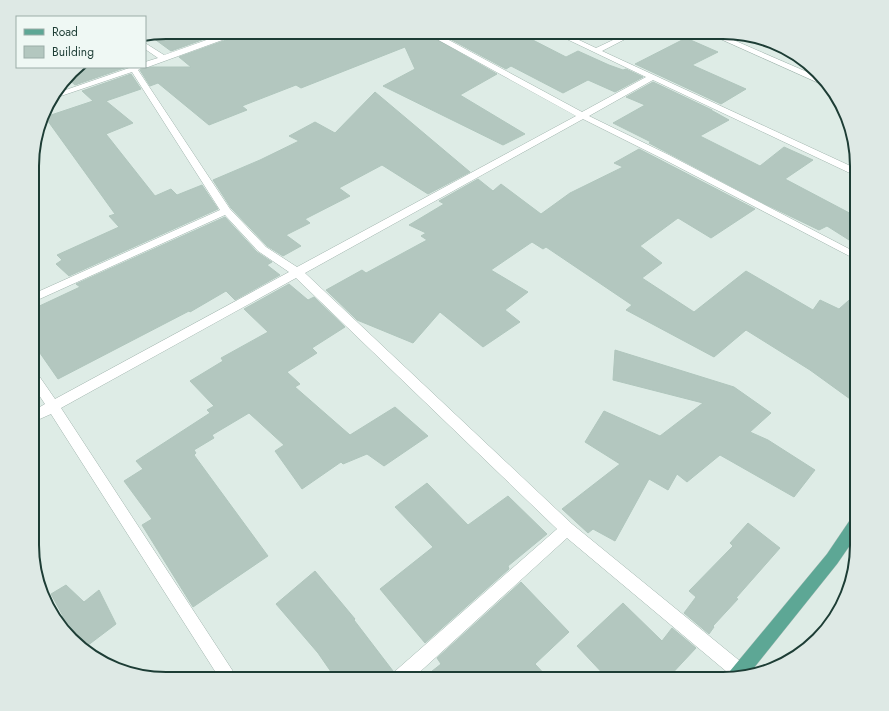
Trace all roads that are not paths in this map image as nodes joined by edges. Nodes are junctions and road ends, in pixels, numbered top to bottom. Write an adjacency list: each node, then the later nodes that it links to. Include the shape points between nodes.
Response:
1 (216, 39): 8 (street)
2 (441, 39): 15 (street)
3 (571, 39): 7 (street)
4 (621, 39): 7 (street)
5 (724, 39): 13 (street)
6 (146, 47): 8 (street)
7 (596, 51): 12 (street)
8 (163, 58): 9 (street)
9 (146, 64)
10 (136, 68): 14 (street)
11 (140, 68): 17 (street)
12 (651, 78): 15 (street); 16 (street)
13 (815, 78)
14 (61, 94)
15 (583, 116): 18 (street, via 673,160); 19 (street)
16 (850, 170)
17 (226, 211): 19 (street, via 262,249); 20 (street)
18 (850, 253)
19 (297, 272): 22 (street); 24 (street)
20 (39, 295)
21 (39, 385): 22 (street)
22 (52, 406): 23 (street); 28 (street)
23 (39, 414)
24 (567, 528): 26 (street); 29 (street)
25 (850, 532): 27 (main road, via 832,559)
26 (735, 671)
27 (741, 671)
28 (225, 672)
29 (407, 672)

